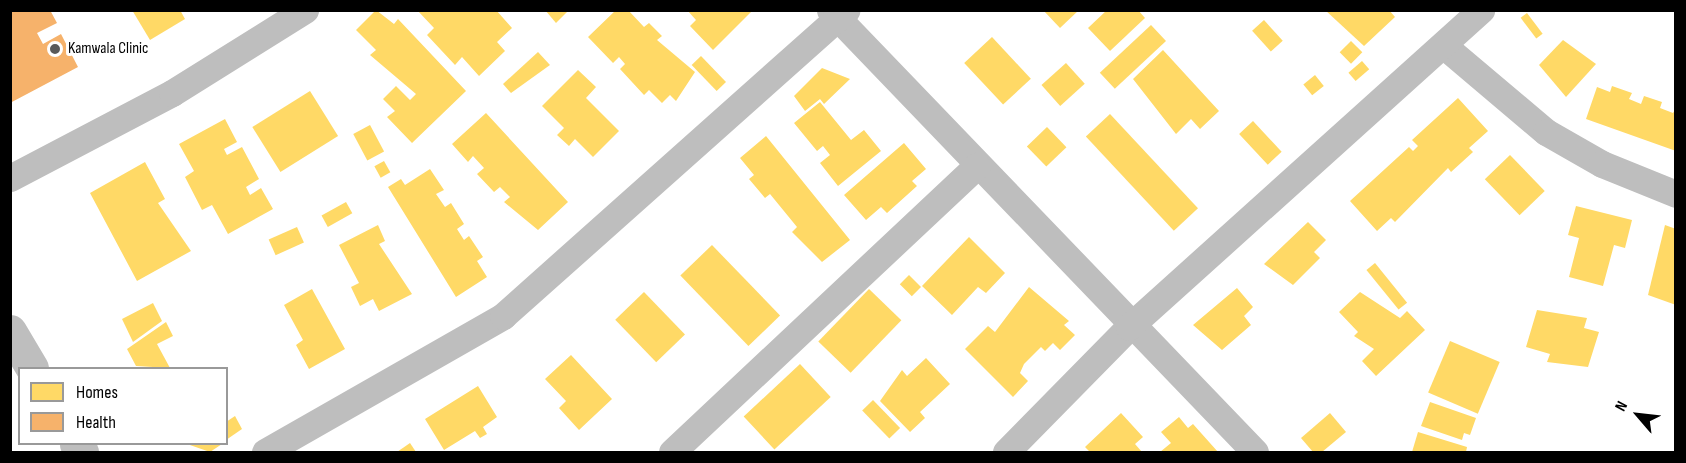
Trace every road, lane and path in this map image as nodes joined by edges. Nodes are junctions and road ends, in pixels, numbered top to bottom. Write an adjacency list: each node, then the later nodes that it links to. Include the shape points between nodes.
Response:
1 (305, 10): 6 (street, via 172,93)
2 (1481, 10): 4 (street)
3 (838, 13): 5 (street); 11 (street, via 503,316)
4 (1443, 45): 7 (street, via 1546,132 1602,164); 8 (street)
5 (977, 166): 8 (street); 12 (street)
6 (10, 178)
7 (1676, 194)
8 (1129, 327): 13 (street); 14 (street)
9 (10, 331): 10 (street)
10 (31, 367)
11 (265, 453)
12 (672, 453)
13 (1006, 453)
14 (1255, 453)

